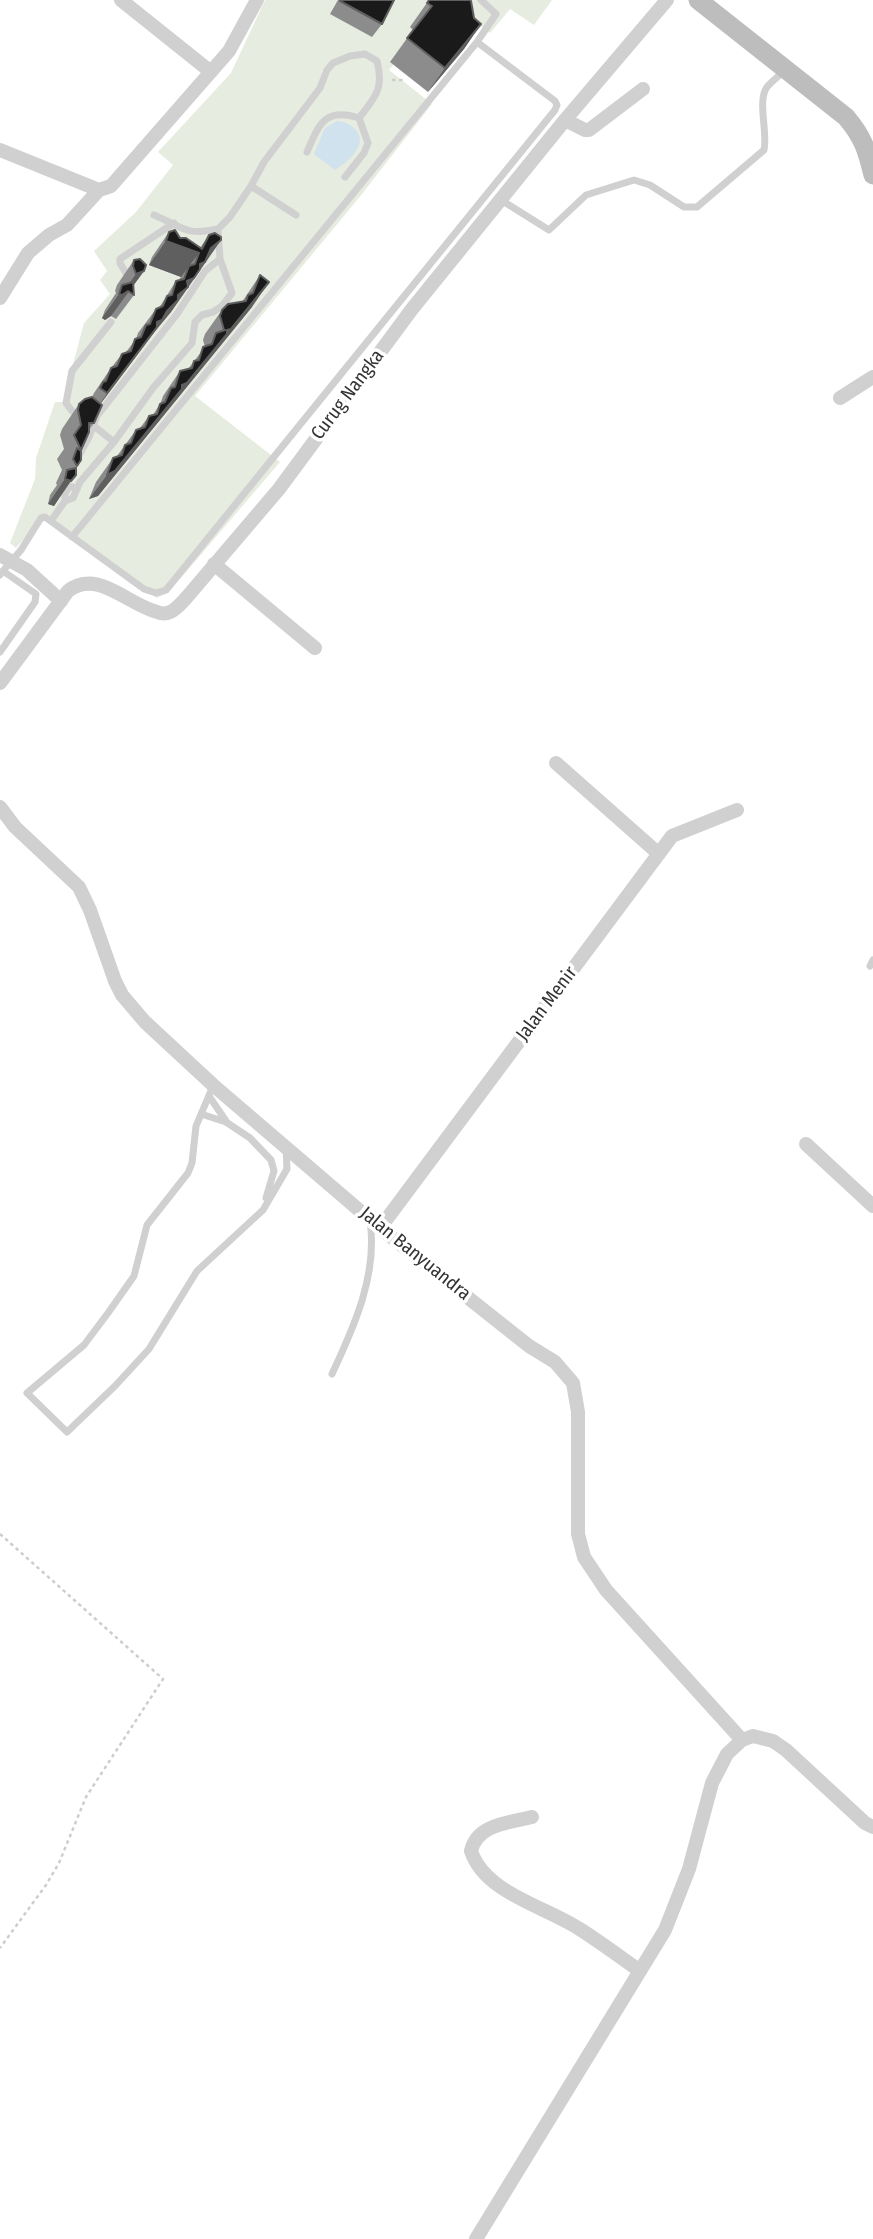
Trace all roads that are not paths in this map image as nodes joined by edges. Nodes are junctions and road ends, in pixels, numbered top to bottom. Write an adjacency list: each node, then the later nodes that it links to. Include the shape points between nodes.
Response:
1 (121, 0): 8 (street)
2 (257, 0): 8 (street, via 229,51)
3 (481, 0): 6 (lane, via 496,14)
4 (667, 0): 11 (street, Curug Nangka)
5 (698, 0): 7 (main road)
6 (477, 42): 37 (lane); 37 (lane, via 555,101 555,110 210,537 159,593 144,589)
7 (786, 69): 14 (main road, via 846,117 866,146); 18 (lane, via 764,93 764,150 697,207 684,207 634,180 586,195 549,230)
8 (211, 72): 17 (street, via 111,186)
9 (643, 89): 11 (street, via 589,130)
10 (359, 118): 13 (lane, via 335,113 314,133); 15 (lane, via 368,143); 16 (lane, via 382,79 377,61 365,54 333,63)
11 (565, 120): 18 (street, Curug Nangka)
12 (0, 150): 17 (street)
13 (307, 152)
14 (873, 175)
15 (345, 177)
16 (251, 186): 20 (lane); 22 (lane)
17 (99, 190): 27 (street, via 67,225 28,253)
18 (501, 200): 39 (street, Curug Nangka, via 412,309 279,489)
19 (154, 215): 21 (lane)
20 (296, 215)
21 (174, 223): 22 (lane, via 194,233); 23 (lane)
22 (218, 229): 25 (lane)
23 (156, 236): 24 (lane); 26 (lane, via 120,260)
24 (164, 245)
25 (220, 260): 31 (lane, via 205,271); 32 (lane, via 232,293 229,299 195,322 191,343)
26 (130, 284)
27 (0, 299)
28 (111, 323): 31 (lane, via 69,378 66,402)
29 (873, 377): 30 (street)
30 (841, 398)
31 (92, 424): 32 (lane); 33 (lane)
32 (114, 442): 35 (lane)
33 (76, 462)
34 (70, 473): 35 (lane)
35 (74, 487): 36 (lane, via 73,498 65,501)
36 (51, 521): 37 (lane); 40 (lane, bridge, via 41,518)
37 (72, 537)
38 (0, 555): 41 (street, via 27,570)
39 (214, 564): 41 (street, Curug Nangka, via 168,613 156,612 90,582 72,587); 42 (street)
40 (2, 573): 43 (lane, via 36,597)
41 (61, 601): 44 (street, Curug Nangka)
42 (315, 648)
43 (0, 652)
44 (0, 683)
45 (556, 763): 48 (street)
46 (0, 807): 49 (street, Jalan Banyuandra, via 79,887 122,995)
47 (737, 810): 48 (street, Jalan Menir, via 676,833)
48 (659, 854): 56 (street, Jalan Menir)
49 (211, 1090): 50 (lane); 51 (lane); 53 (street, Jalan Banyuandra)
50 (201, 1114): 51 (lane); 55 (lane, via 188,1173 147,1225 134,1276 84,1345 27,1393 67,1432 149,1349 197,1272)
51 (226, 1122): 55 (lane, via 271,1160 274,1171)
52 (806, 1144): 54 (street)
53 (286, 1145): 55 (lane, via 287,1169); 56 (street, Jalan Banyuandra)
54 (873, 1206)
55 (263, 1210)
56 (375, 1223): 57 (lane, via 368,1275 351,1333); 58 (street, Jalan Banyuandra, via 555,1362 573,1383 578,1412 578,1534 584,1557 606,1590)
57 (332, 1374)
58 (742, 1740): 60 (street, via 761,1737 773,1741); 61 (street, via 718,1767 681,1889 665,1930)
59 (532, 1817): 61 (street, via 479,1834 471,1851 476,1862 509,1891 577,1927)
60 (873, 1828)
61 (640, 1971): 62 (street)
62 (476, 2239)

